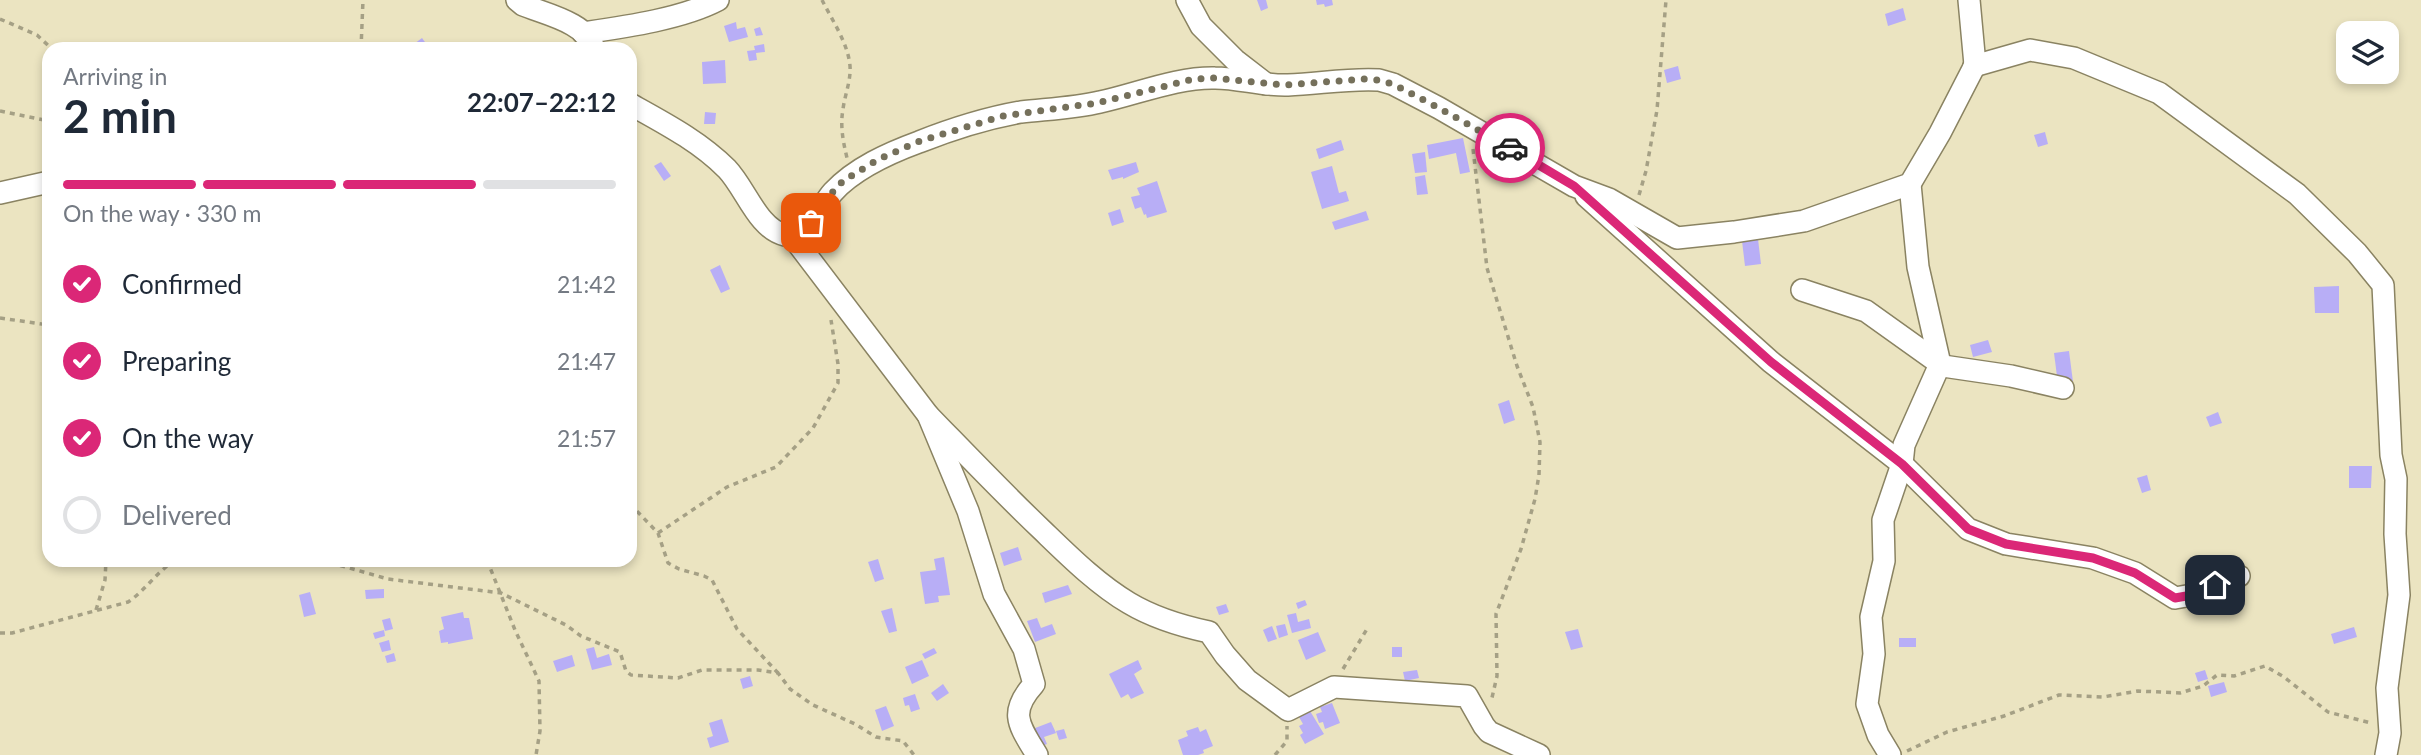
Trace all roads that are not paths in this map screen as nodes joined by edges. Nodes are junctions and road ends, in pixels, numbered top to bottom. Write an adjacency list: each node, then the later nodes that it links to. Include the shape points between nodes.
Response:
1 (517, 0): 5 (street, via 574,26)
2 (718, 0): 5 (street)
3 (1187, 0): 7 (street, via 1201,26)
4 (1969, 0): 6 (street)
5 (589, 41)
6 (1974, 66): 10 (street); 23 (street, via 2030,50 2074,58 2159,93 2297,194 2383,285 2399,595 2387,688)
7 (1267, 85): 11 (street, via 1378,80 1393,84); 13 (street, via 1194,79 1097,103 1003,116 920,141 850,176 803,231)
8 (637, 108): 13 (street, via 687,136 726,168 759,218 777,233)
9 (42, 184): 12 (street)
10 (1910, 184): 11 (street, via 1804,221 1677,238 1609,199); 15 (street, via 1918,267)
11 (1574, 186): 18 (street, via 1771,362)
12 (0, 194)
13 (792, 236): 17 (street)
14 (1802, 290): 15 (street, via 1866,311)
15 (1940, 364): 16 (street); 18 (street, via 1904,445)
16 (2063, 388)
17 (928, 415): 21 (street, via 968,511 994,594 1024,649 1034,684 1020,700 1019,724); 22 (street, via 1064,552 1111,592 1177,625 1209,632 1247,680 1288,710 1334,687 1467,696 1489,732)
18 (1902, 464): 19 (street, via 1968,529 2006,544 2093,558 2135,573 2175,598); 20 (street, via 1884,520 1884,561 1871,617 1874,654 1867,704 1878,735)
19 (2239, 576)
20 (1895, 754)
21 (1037, 755)
22 (1539, 755)
23 (2386, 755)

